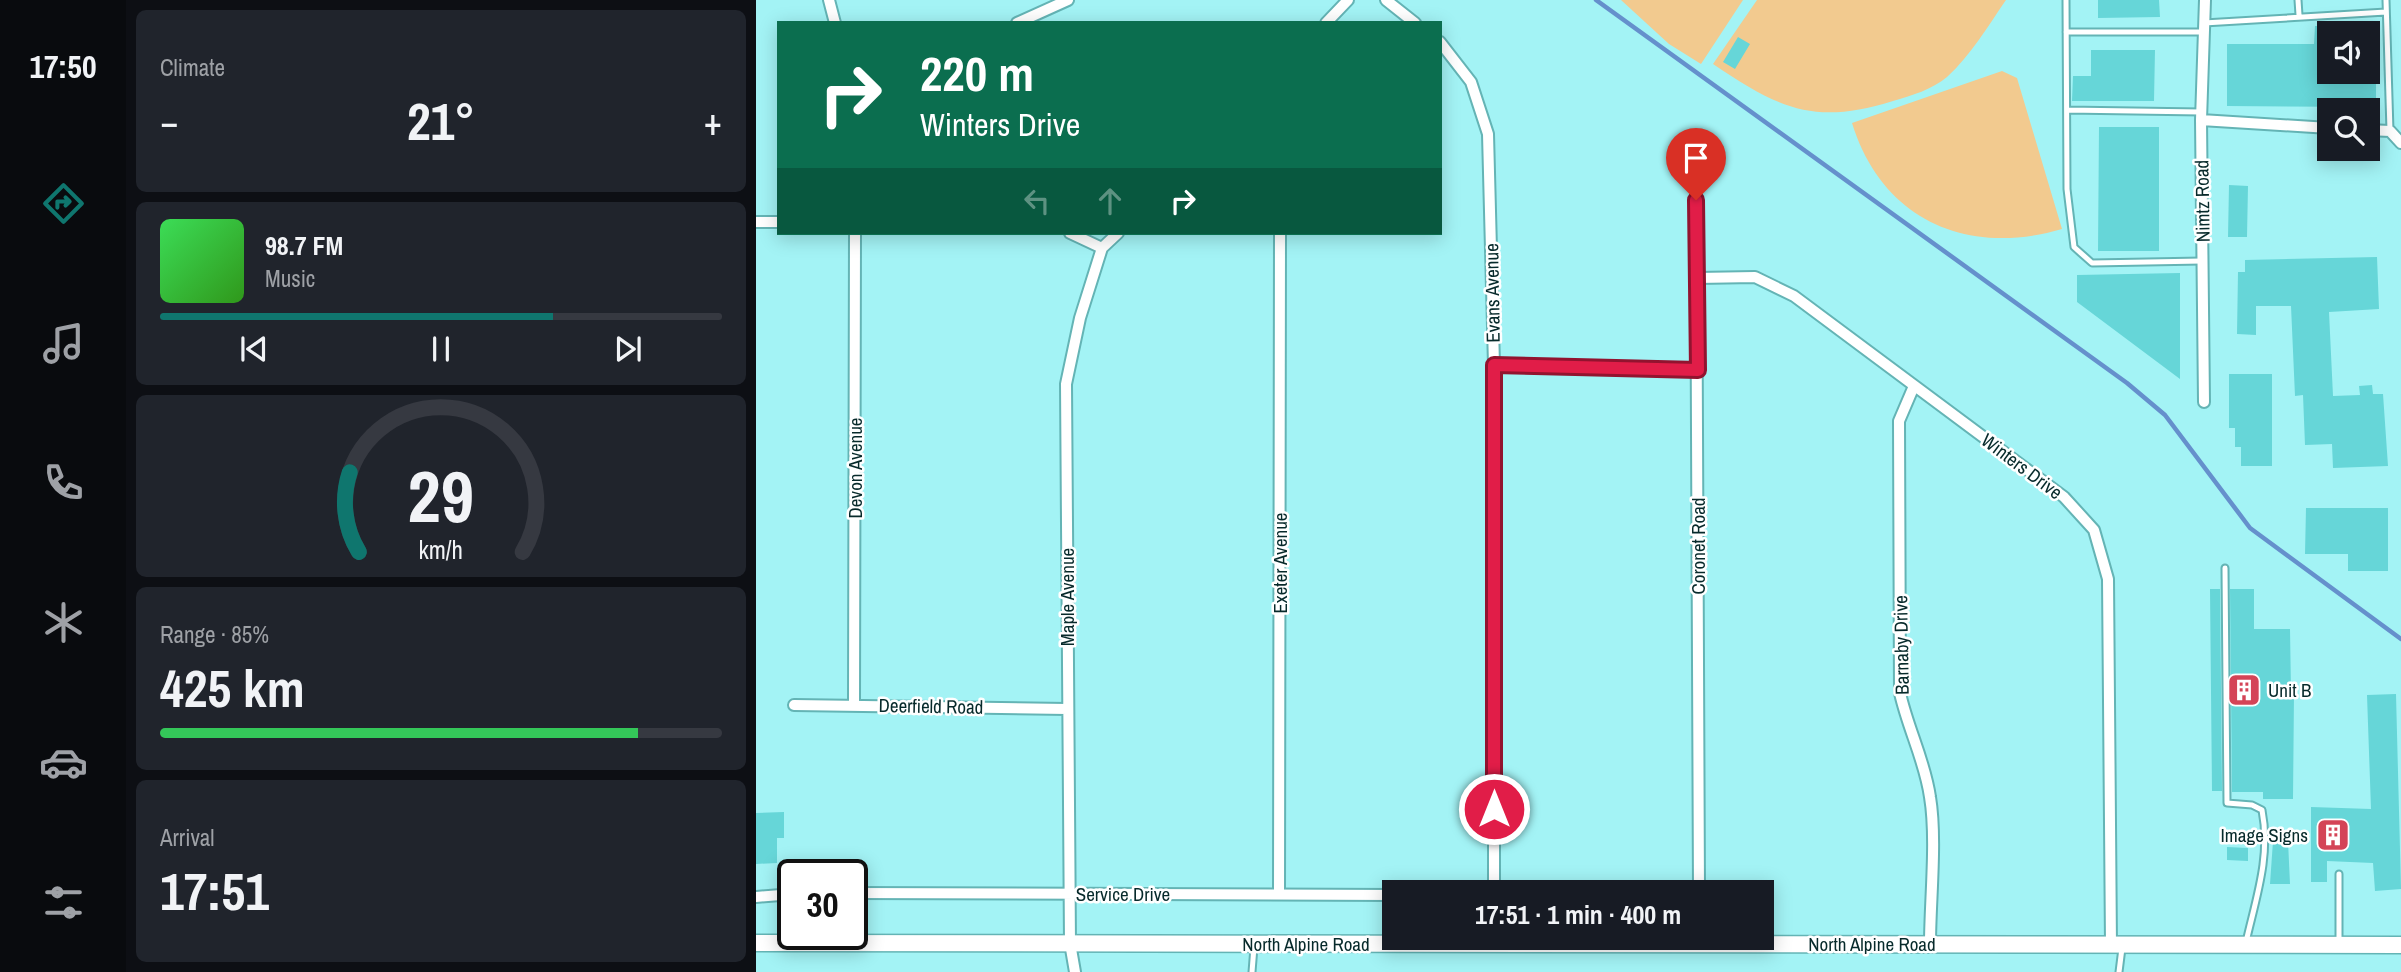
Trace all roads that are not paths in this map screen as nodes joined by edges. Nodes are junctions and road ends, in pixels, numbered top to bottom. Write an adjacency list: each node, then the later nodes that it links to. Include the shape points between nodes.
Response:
1 (829, 0): 11 (street)
2 (1068, 0): 12 (street)
3 (1348, 0): 13 (street)
4 (1386, 0): 14 (street)
5 (2066, 0): 16 (lane)
6 (2205, 0): 15 (street, Nimtz Road)
7 (2298, 0): 10 (lane)
8 (2386, 0): 9 (lane)
9 (2386, 12): 10 (lane); 22 (lane)
10 (2299, 15): 15 (lane)
11 (834, 21)
12 (1021, 21)
13 (1328, 21)
14 (1412, 21)
15 (2204, 27): 16 (lane); 19 (street, Nimtz Road)
16 (2066, 32): 18 (lane)
17 (1442, 45): 34 (street, Evans Avenue, via 1471,82 1488,134)
18 (2067, 110): 19 (lane); 32 (lane, via 2067,189 2074,247 2092,263)
19 (2201, 116): 20 (street); 32 (street, Nimtz Road)
20 (2317, 127)
21 (2380, 131): 22 (street)
22 (2390, 131): 23 (street)
23 (2401, 144)
24 (1696, 200): 33 (street, Coronet Road)
25 (756, 222): 26 (street)
26 (777, 222)
27 (855, 235): 39 (street, Devon Avenue)
28 (1074, 235): 31 (street)
29 (1116, 235): 31 (street, Maple Avenue)
30 (1280, 235): 47 (street, Exeter Avenue)
31 (1102, 248): 41 (street, Maple Avenue, via 1066,384)
32 (2202, 261): 37 (street, Nimtz Road)
33 (1697, 278): 35 (street, Coronet Road); 36 (street, Winters Drive, via 1755,277 1794,296)
34 (1494, 365): 35 (street); 43 (street, Evans Avenue)
35 (1698, 370): 44 (street, Coronet Road)
36 (1914, 386): 56 (street, Barnaby Drive, via 1899,422 1900,693 1906,722 1926,770 1931,801); 57 (street, Winters Drive, via 2064,496 2094,530 2108,579)
37 (2204, 402)
38 (2225, 568): 58 (lane, via 2227,803 2262,810 2265,825 2263,877)
39 (855, 704): 40 (street, Deerfield Road); 41 (street, Deerfield Road)
40 (794, 705)
41 (1068, 709): 46 (street, Maple Avenue)
42 (2339, 874): 59 (lane)
43 (1494, 880)
44 (1699, 880)
45 (868, 893): 46 (street, Service Drive)
46 (1070, 894): 47 (street, Service Drive); 54 (street, Maple Avenue)
47 (1279, 894): 49 (street, Service Drive)
48 (777, 895): 50 (street)
49 (1382, 895)
50 (756, 897)
51 (1382, 942): 55 (main road, North Alpine Road)
52 (1774, 942): 56 (main road, North Alpine Road)
53 (756, 943): 54 (main road, North Alpine Road)
54 (1070, 943): 55 (main road, North Alpine Road); 61 (street, Maple Avenue)
55 (1255, 943): 62 (lane)
56 (1930, 944): 57 (main road, North Alpine Road)
57 (2116, 945): 58 (main road, North Alpine Road); 63 (lane)
58 (2245, 945): 59 (main road, North Alpine Road)
59 (2339, 945): 60 (main road, North Alpine Road)
60 (2401, 945)
61 (1075, 972)
62 (1252, 972)
63 (2119, 972)

